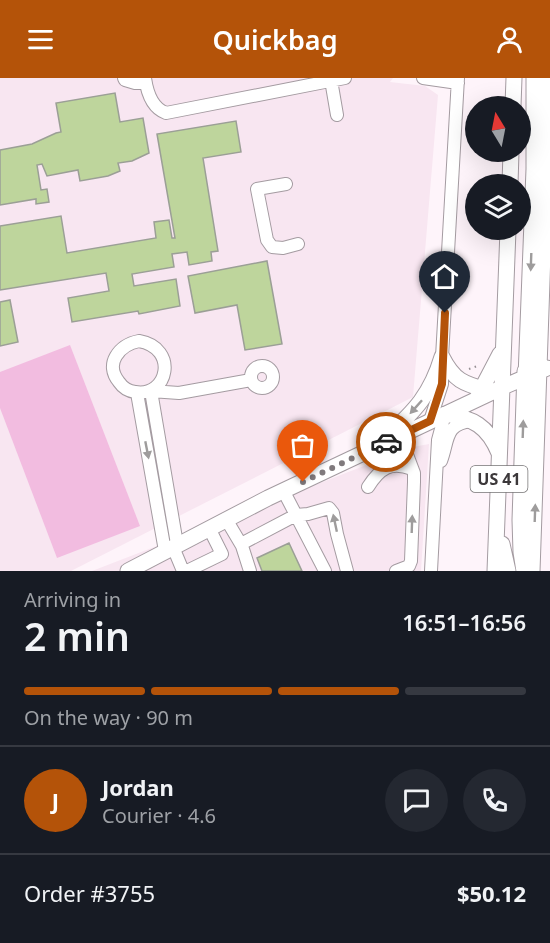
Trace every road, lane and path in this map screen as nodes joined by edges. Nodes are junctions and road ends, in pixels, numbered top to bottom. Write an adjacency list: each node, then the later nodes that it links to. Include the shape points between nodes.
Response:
1 (124, 78): 7 (street, via 135,83)
2 (345, 78): 8 (street)
3 (423, 78): 9 (street)
4 (514, 78): 10 (main road)
5 (534, 78): 18 (main road, one-way to 18)
6 (549, 78): 15 (main road, US 41)
7 (145, 81): 8 (street, via 153,104 166,113)
8 (331, 81): 11 (street)
9 (458, 81): 16 (street)
10 (513, 96)
11 (337, 115)
12 (286, 184): 14 (street, via 257,189 267,240 272,247)
13 (508, 240): 22 (main road, US 41, via 504,346)
14 (298, 244)
15 (546, 311): 18 (main road, US 41)
16 (442, 357): 22 (main road, via 456,377); 26 (street, via 442,384); 29 (main road, one-way to 29, via 422,401)
17 (480, 365): 19 (path)
18 (535, 368): 22 (main road); 50 (main road, one-way to 18, via 520,520); 51 (main road, US 41, one-way to 18)
19 (469, 369)
20 (251, 380): 21 (street, via 179,393)
21 (151, 391): 23 (street); 23 (street, via 163,376 164,360 154,346 139,341 123,347 113,370 121,386); 40 (street)
22 (489, 392): 24 (main road); 30 (main road, US 41)
23 (137, 393): 40 (street, one-way to 40)
24 (445, 414): 25 (main road); 26 (main road); 28 (street)
25 (471, 421): 30 (main road, via 489,433); 32 (street, via 453,427)
26 (424, 424): 27 (main road); 28 (street)
27 (400, 436): 29 (main road); 31 (street)
28 (438, 440): 32 (street)
29 (374, 448): 34 (main road)
30 (500, 455): 37 (main road, US 41)
31 (412, 469): 33 (street, via 393,465 374,477); 46 (street, one-way to 31, via 409,566 411,561)
32 (437, 470): 47 (street)
33 (368, 487)
34 (284, 490): 35 (street); 36 (main road)
35 (296, 515): 39 (street); 44 (street); 45 (street, one-way to 35, via 329,508)
36 (226, 519): 38 (main road); 39 (street)
37 (497, 527): 48 (main road, US 41); 49 (main road)
38 (209, 528): 40 (main road); 42 (street, via 222,554)
39 (241, 544): 43 (street)
40 (172, 547): 41 (main road); 42 (street)
41 (129, 571)
42 (185, 571)
43 (250, 571)
44 (325, 571)
45 (347, 571)
46 (396, 571)
47 (431, 571)
48 (495, 571)
49 (508, 571)
50 (524, 571)
51 (532, 571)

